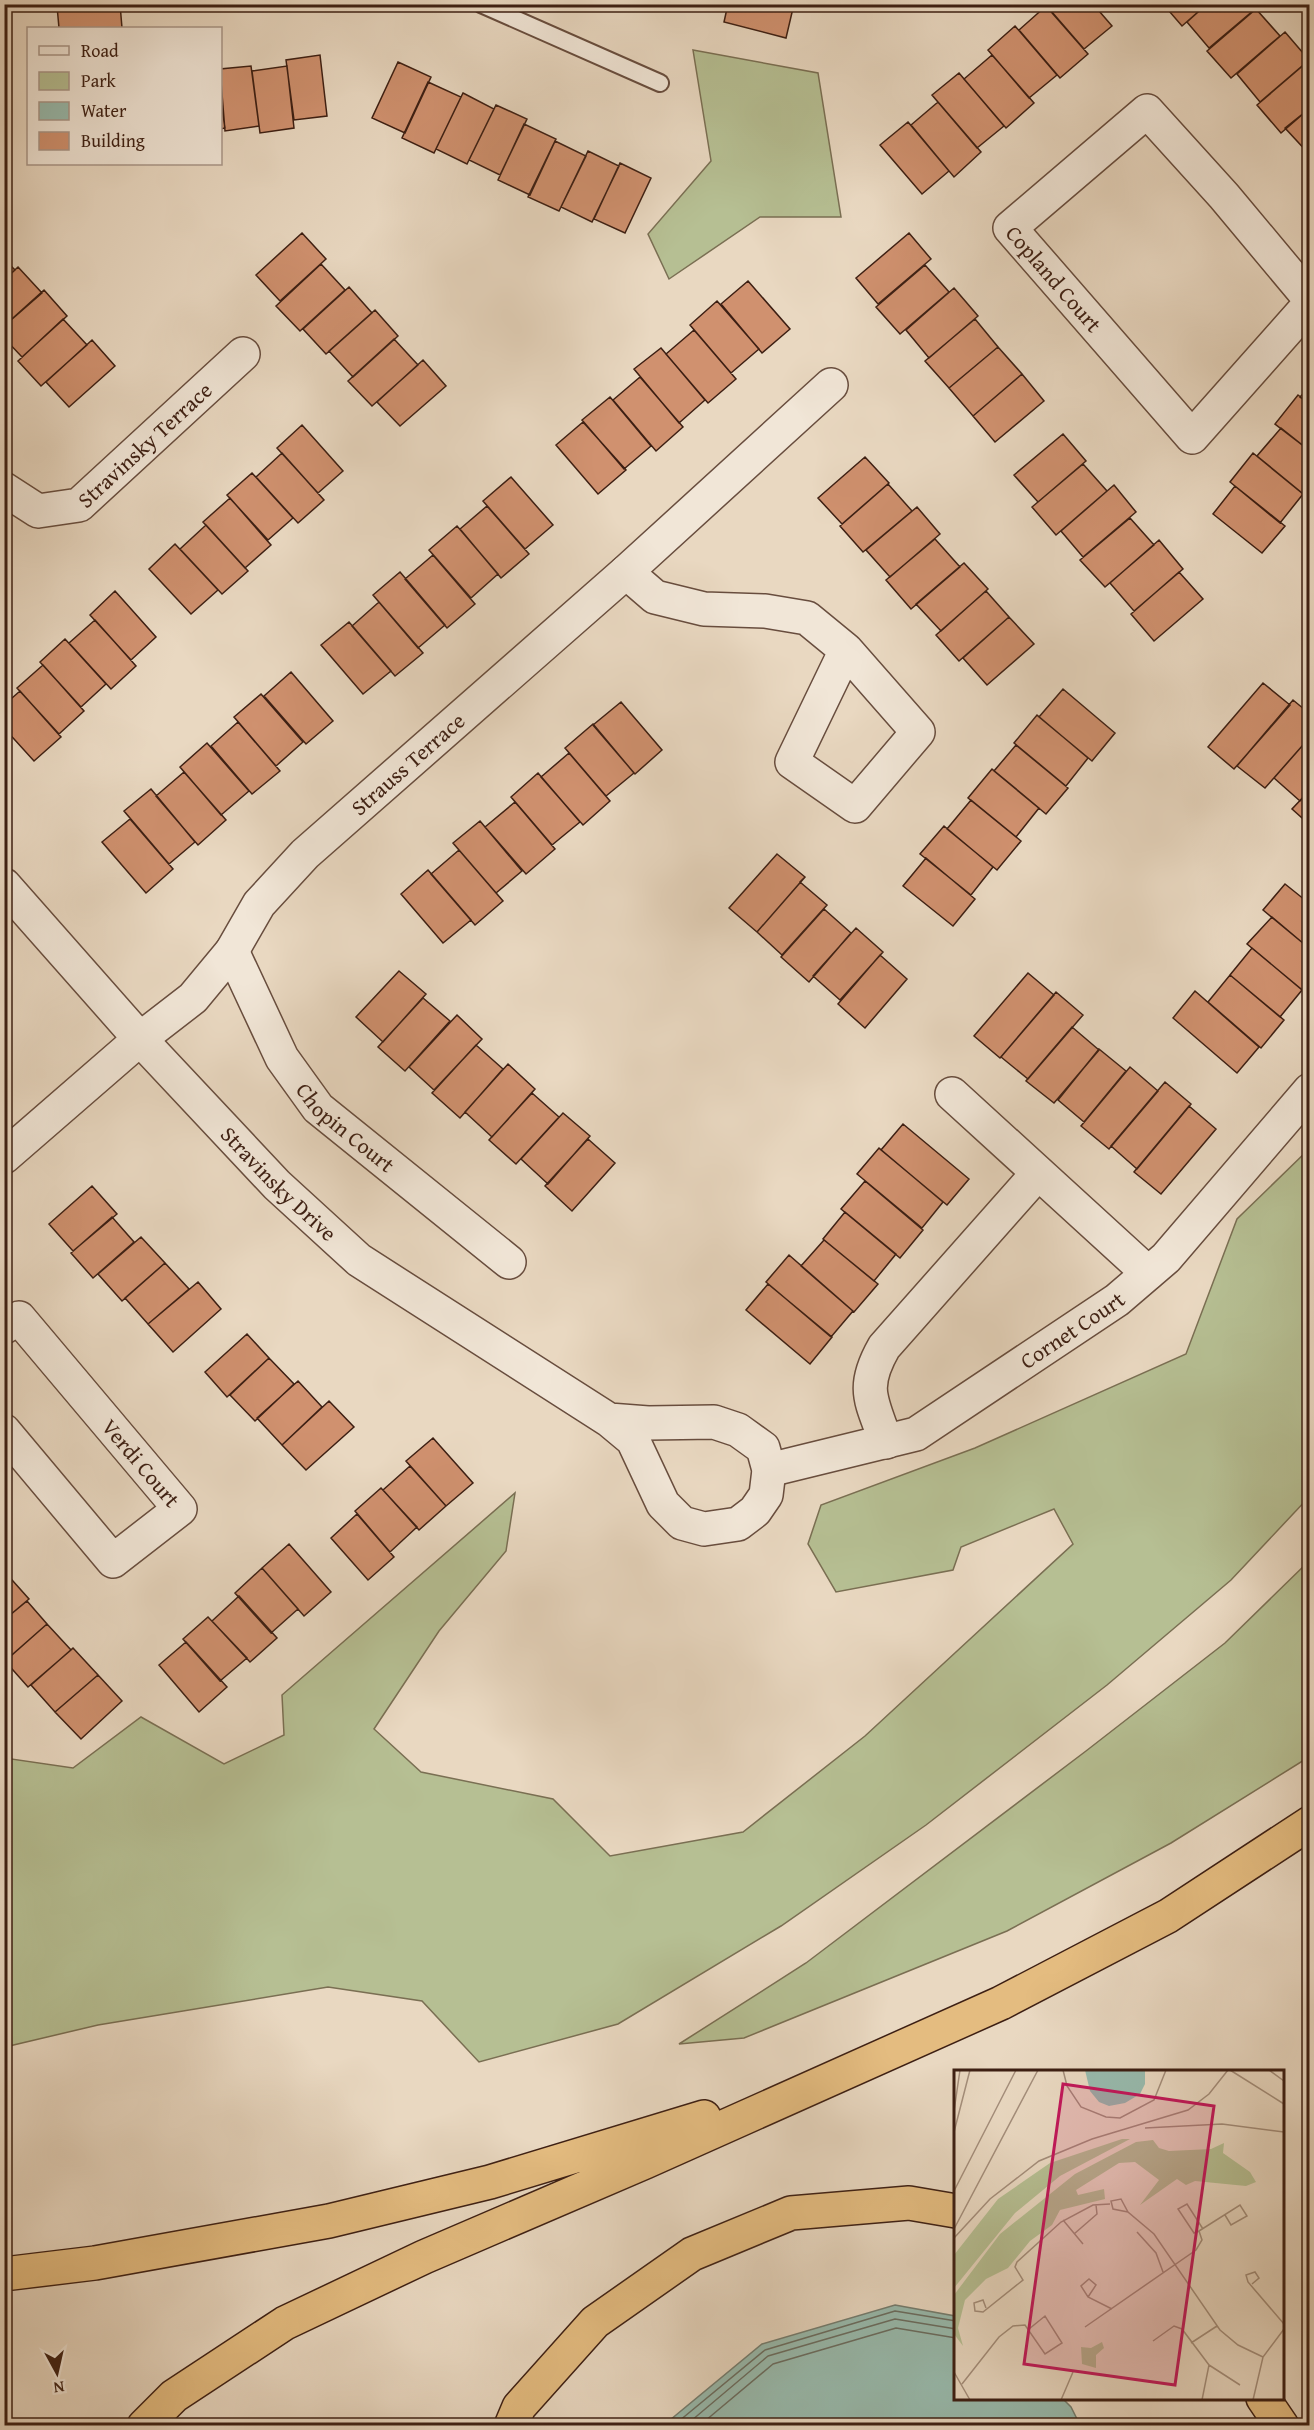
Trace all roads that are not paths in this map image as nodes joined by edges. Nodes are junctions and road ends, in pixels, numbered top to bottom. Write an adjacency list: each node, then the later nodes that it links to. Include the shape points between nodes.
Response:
1 (481, 4): 2 (lane)
2 (660, 83)
3 (1310, 299): 4 (street, Copland Court, via 1146,111 1010,228 1192,437)
4 (1310, 304)
5 (243, 354): 7 (street, Stravinsky Terrace, via 79,505 38,511)
6 (831, 385): 8 (street, Strauss Terrace)
7 (4, 489)
8 (626, 572): 9 (street, via 655,597 704,609 807,618); 11 (street, Strauss Terrace, via 305,854 259,904)
9 (846, 650)
10 (4, 885): 12 (street, Stravinsky Drive)
11 (232, 951): 12 (street, Strauss Terrace, via 193,998); 17 (street, Chopin Court, via 282,1058 318,1108)
12 (140, 1039): 15 (street, Strauss Terrace); 20 (street, Stravinsky Drive, via 277,1185 359,1260)
13 (1310, 1090): 18 (street, Cornet Court, via 1166,1258)
14 (952, 1094): 16 (street)
15 (4, 1157)
16 (1038, 1173): 18 (street); 22 (street, via 884,1347 871,1369 869,1392)
17 (509, 1262)
18 (1148, 1273): 22 (street, Cornet Court, via 1117,1300 916,1434)
19 (4, 1327): 21 (street, Verdi Court, via 20,1318 180,1509 113,1561)
20 (609, 1420): 23 (street, Stravinsky Drive, via 714,1422 738,1430 763,1448); 23 (street, Stravinsky Drive, via 633,1440 663,1504 682,1523 704,1529 738,1524 755,1511 766,1495)
21 (4, 1431)
22 (886, 1442): 23 (street, Cornet Court)
23 (769, 1470)
24 (1310, 1823): 25 (highway, via 1168,1916 1001,2003)
25 (892, 2052): 27 (highway, via 726,2110 490,2182 329,2221 95,2263); 29 (highway, via 424,2257 285,2323 174,2396)
26 (954, 2211): 30 (highway, via 909,2203 791,2213 692,2254 595,2322 519,2407)
27 (4, 2274)
28 (1264, 2400): 31 (highway)
29 (144, 2426)
30 (511, 2426)
31 (1282, 2426)

